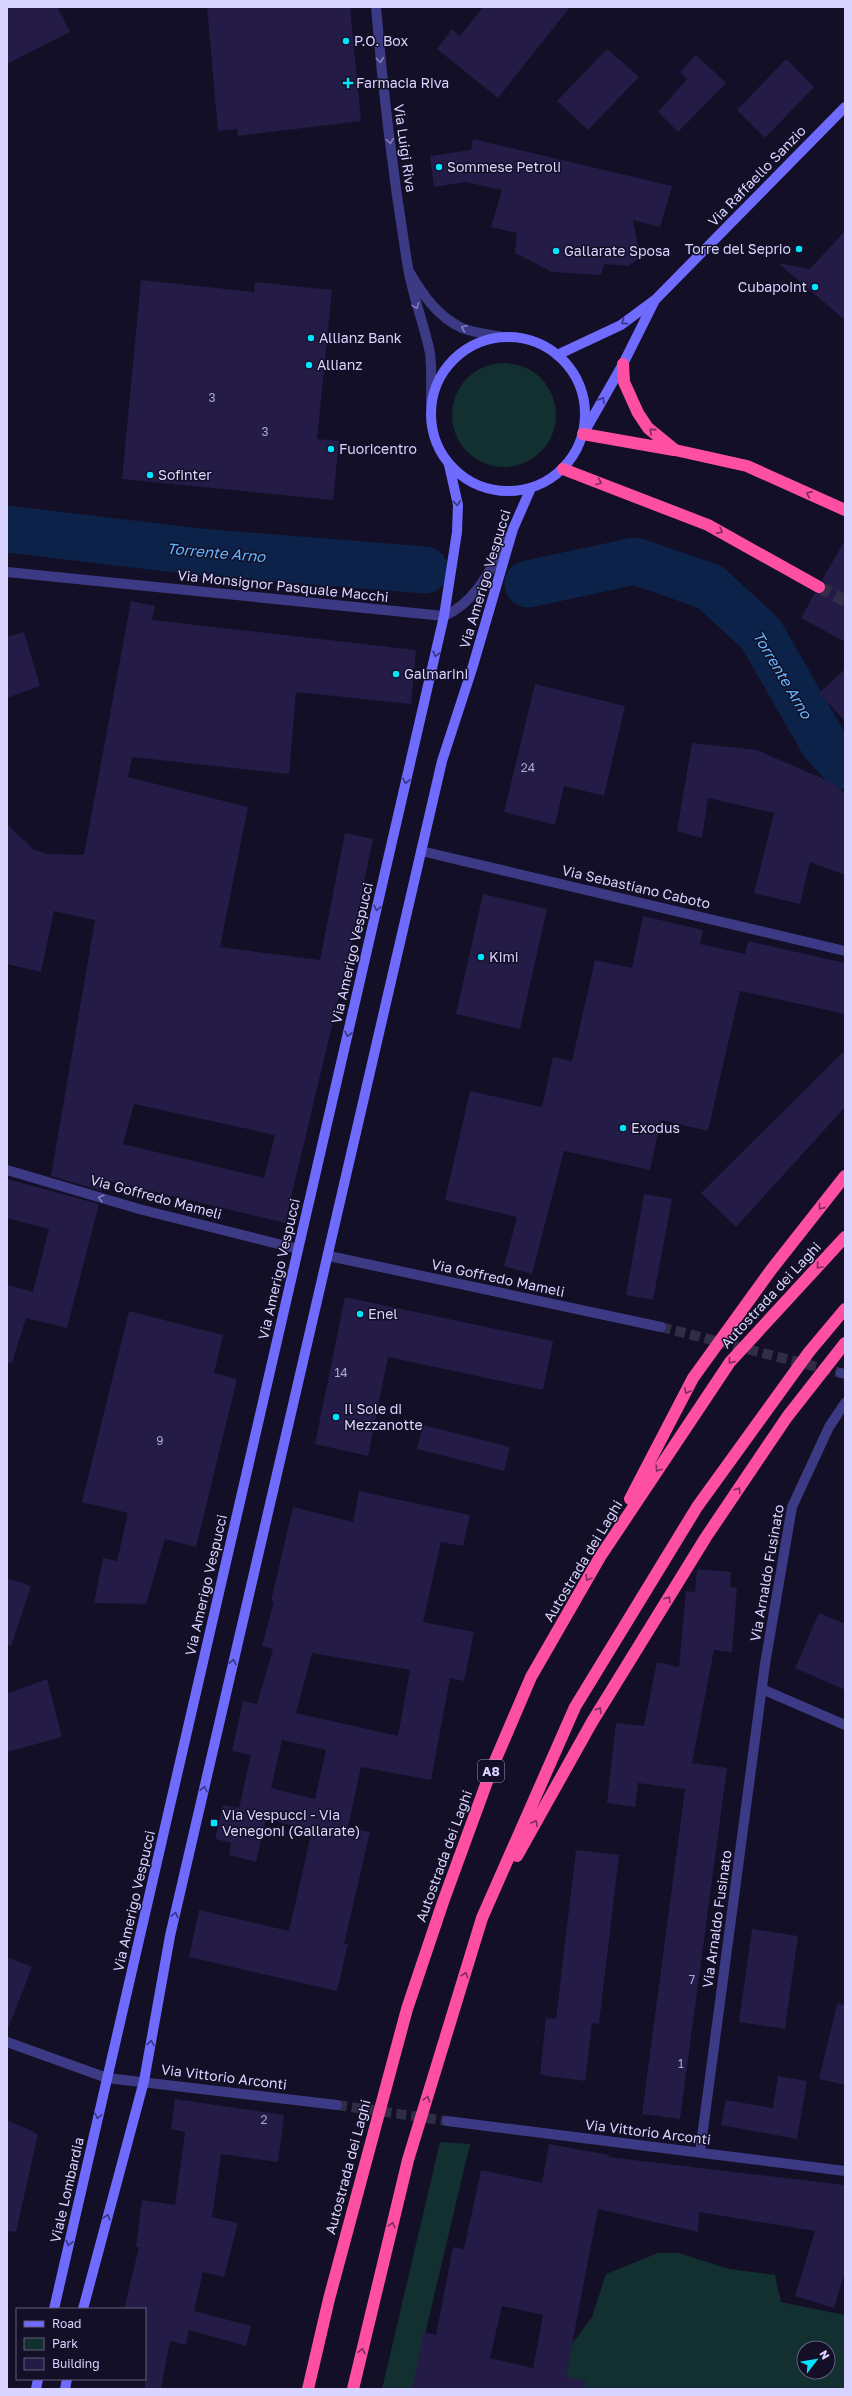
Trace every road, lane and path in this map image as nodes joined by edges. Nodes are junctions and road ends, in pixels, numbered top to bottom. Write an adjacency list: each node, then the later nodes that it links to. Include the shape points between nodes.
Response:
1 (376, 7): 3 (street, Via Luigi Riva, one-way to 3, via 384,103)
2 (845, 107): 4 (main road, Via Raffaello Sanzio)
3 (408, 269): 5 (street, Via Luigi Riva, one-way to 3, via 463,328 442,316 423,295); 8 (street, Via Luigi Riva, one-way to 8, via 413,298 423,324 430,355)
4 (656, 300): 6 (main road, Via Raffaello Sanzio, one-way to 6, via 621,325); 7 (main road, Via Raffaello Sanzio)
5 (502, 337): 6 (main road, via 522,338 540,344); 8 (main road, via 476,343 454,358 439,379)
6 (557, 355): 9 (main road, via 571,369 580,387 584,407)
7 (623, 364): 9 (main road, Via Raffaello Sanzio, one-way to 7); 10 (highway, one-way to 7, via 648,428 638,413 624,382)
8 (431, 404): 11 (main road, via 431,424 436,443)
9 (583, 434): 10 (highway); 12 (main road, Via Raffaello Sanzio)
10 (675, 450): 14 (highway, one-way to 10, via 747,466)
11 (449, 465): 13 (main road, Via Raffaello Sanzio, via 466,479 487,488 509,492); 18 (main road, Via Amerigo Vespucci, one-way to 18, via 458,505 458,532)
12 (563, 469): 13 (main road, Via Raffaello Sanzio); 17 (highway, one-way to 17, via 708,525)
13 (531, 488): 15 (main road, Via Amerigo Vespucci)
14 (845, 510)
15 (512, 529): 18 (street, via 487,576 468,600 456,611); 19 (main road, Via Amerigo Vespucci, via 475,662 442,761)
16 (7, 572): 18 (street, Via Monsignor Pasquale Macchi)
17 (819, 587)
18 (444, 616): 24 (main road, Via Amerigo Vespucci, one-way to 24)
19 (422, 851): 20 (street, Via Sebastiano Caboto); 25 (main road, Via Amerigo Vespucci)
20 (845, 951)
21 (7, 1170): 24 (street, Via Goffredo Mameli, one-way to 21, via 139,1208)
22 (845, 1176): 30 (highway, one-way to 30, via 762,1282 693,1378)
23 (845, 1237): 30 (highway, Autostrada dei Laghi / A8, one-way to 30, via 730,1362)
24 (298, 1249): 35 (main road, Via Amerigo Vespucci)
25 (329, 1256): 27 (street, Via Goffredo Mameli); 36 (main road, Via Amerigo Vespucci, one-way to 25, via 170,1936)
26 (845, 1309): 33 (highway, via 809,1352 697,1507 574,1707)
27 (661, 1327)
28 (845, 1343): 33 (highway, one-way to 28, via 592,1722 706,1537 787,1417)
29 (845, 1403): 31 (street, Via Arnaldo Fusinato, via 829,1427 792,1507)
30 (600, 1557): 43 (highway, Autostrada dei Laghi / A8, one-way to 43, via 531,1677 492,1768 442,1902 407,2009 367,2152)
31 (762, 1689): 32 (street); 39 (street, Via Arnaldo Fusinato)
32 (845, 1725)
33 (482, 1918): 44 (highway, one-way to 33, via 408,2160)
34 (7, 2042): 35 (street, Via Vittorio Arconti)
35 (107, 2078): 36 (street, Via Vittorio Arconti); 41 (main road, Viale Lombardia, one-way to 41)
36 (144, 2081): 37 (street, Via Vittorio Arconti); 42 (main road, one-way to 36)
37 (337, 2105)
38 (447, 2121): 39 (street, Via Vittorio Arconti)
39 (700, 2152): 40 (street, Via Vittorio Arconti)
40 (845, 2171)
41 (54, 2308)
42 (83, 2308)
43 (308, 2389)
44 (353, 2389)

